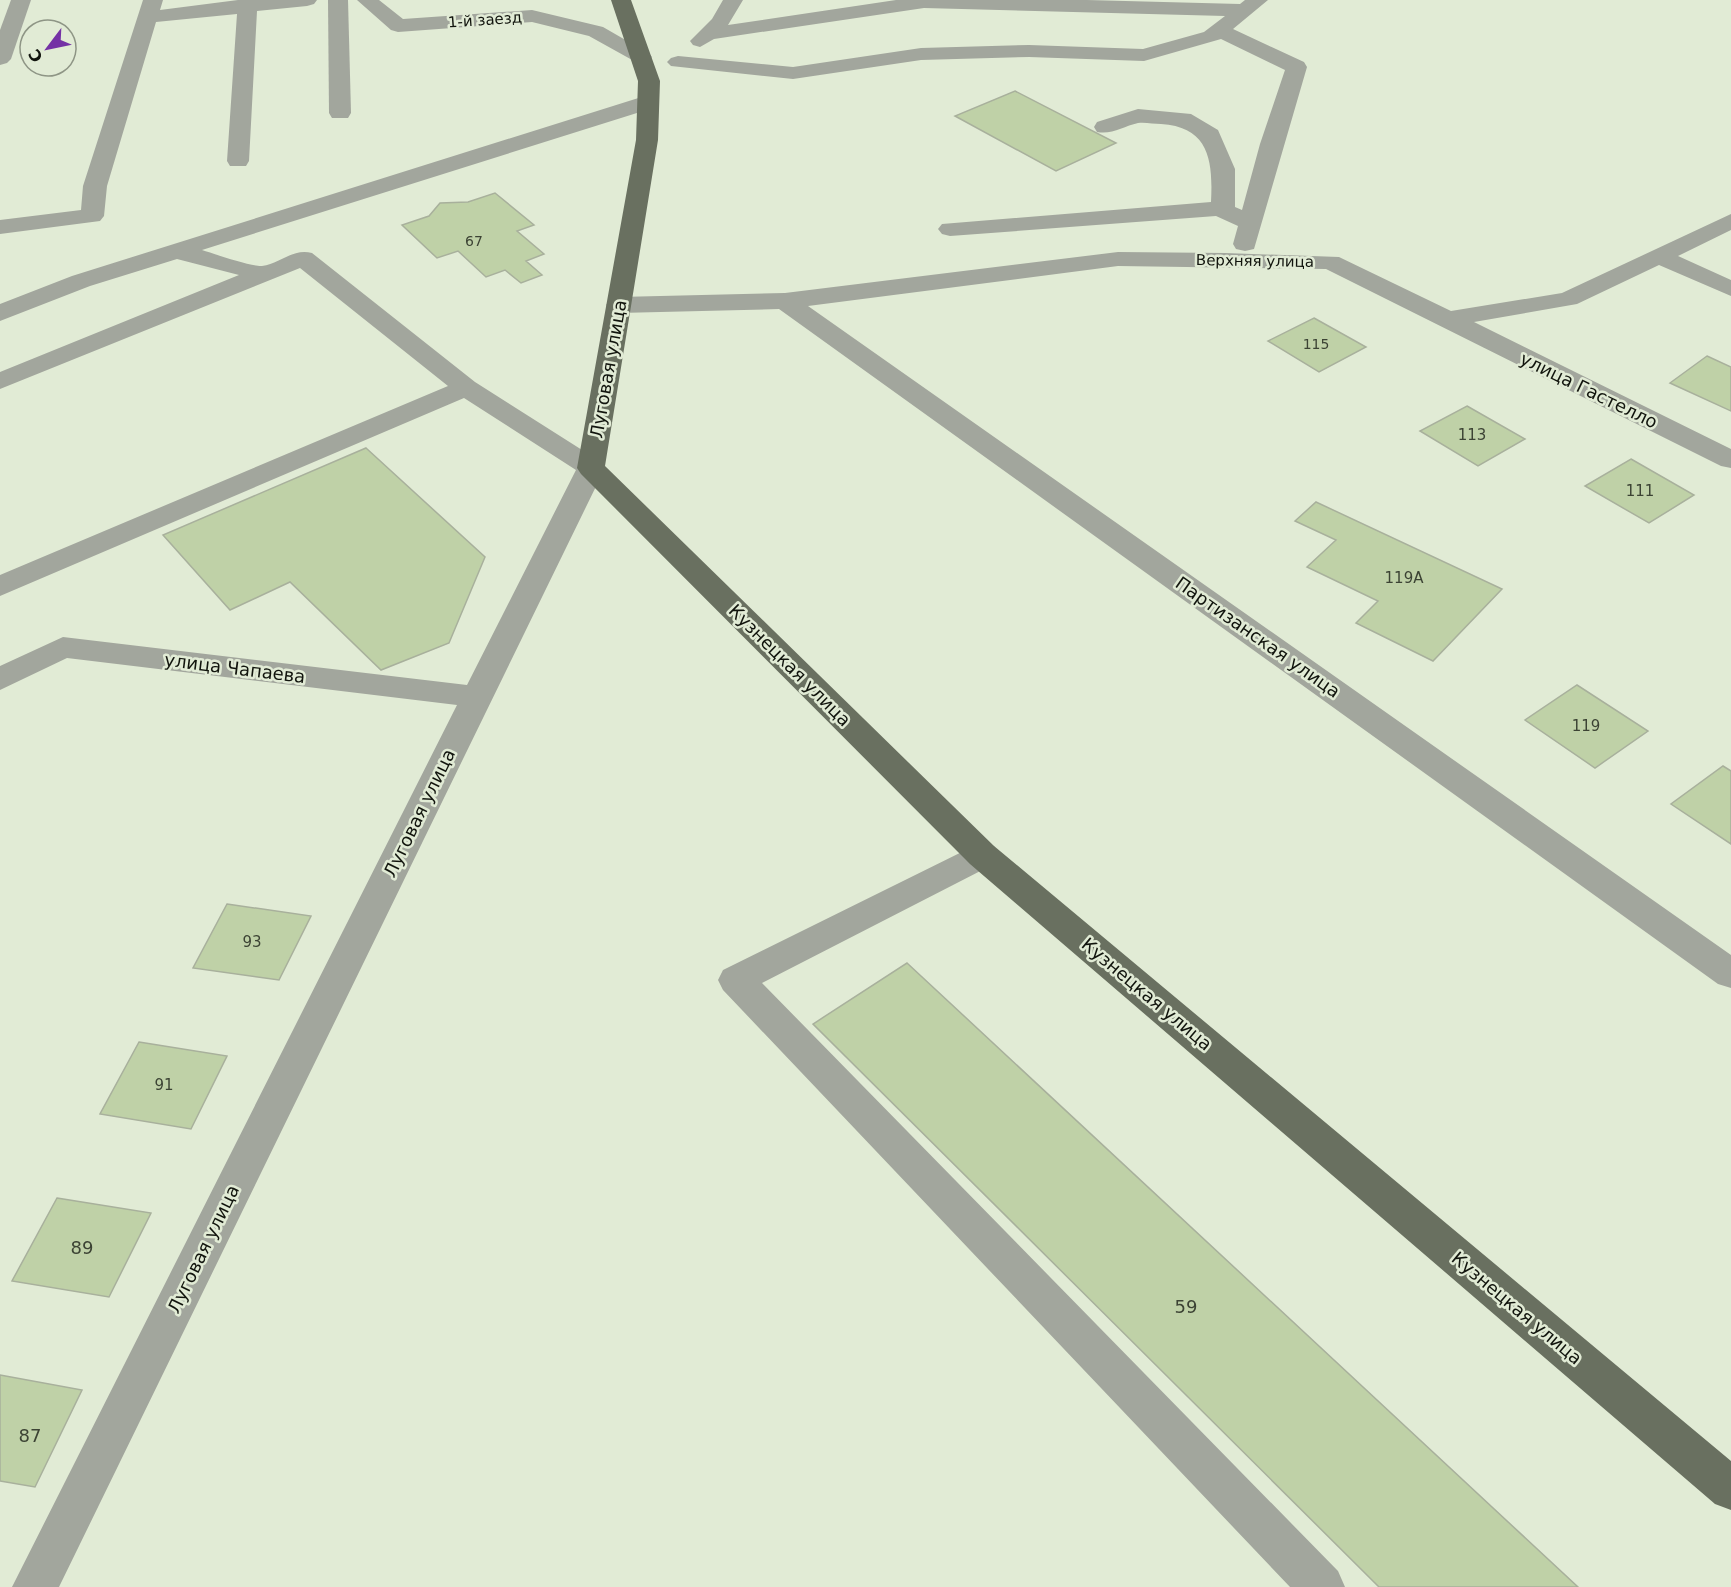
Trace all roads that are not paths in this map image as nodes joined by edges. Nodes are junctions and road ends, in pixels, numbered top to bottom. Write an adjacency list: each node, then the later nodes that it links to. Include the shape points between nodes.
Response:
1 (21, 0): 14 (street)
2 (307, 0): 7 (street)
3 (338, 0): 17 (street)
4 (367, 0): 10 (street, 1-й заезд, via 398,26)
5 (621, 0): 13 (main road, Луговая улица)
6 (732, 0): 12 (street)
7 (247, 3): 9 (street); 19 (street)
8 (1251, 5): 11 (street); 12 (street, via 924,2)
9 (151, 9): 23 (street, via 95,186 92,216)
10 (477, 10): 13 (street, 1-й заезд, via 532,16 596,31)
11 (1219, 30): 15 (street, via 1211,36 1144,55 1029,51 921,54 793,73); 22 (street, via 1296,67)
12 (708, 34): 15 (street)
13 (641, 57): 16 (main road, Луговая улица)
14 (0, 59)
15 (678, 62): 16 (street)
16 (648, 92): 25 (street); 31 (main road, Луговая улица, via 647,140)
17 (340, 113)
18 (1105, 127): 20 (street, via 1138,116 1183,119 1210,135 1224,169)
19 (238, 161)
20 (1223, 211): 22 (street); 24 (street)
21 (1731, 221): 26 (street)
22 (1251, 223): 27 (street)
23 (0, 227)
24 (950, 229)
25 (176, 251): 28 (street); 32 (street, via 81,281)
26 (1659, 256): 29 (street); 33 (street, via 1568,299)
27 (1241, 260): 30 (street, Верхняя улица, via 1118,259); 33 (street, Верхняя улица, via 1330,262)
28 (264, 274): 34 (street); 35 (street, via 303,258)
29 (1731, 289)
30 (784, 301): 31 (street, Верхняя улица); 42 (street, Партизанская улица)
31 (619, 305): 37 (main road, Луговая улица)
32 (0, 313)
33 (1448, 319): 36 (street, улица Гастелло)
34 (0, 381)
35 (466, 388): 37 (street); 38 (street)
36 (1731, 460)
37 (591, 468): 40 (street, Луговая улица); 41 (main road, Кузнецкая улица)
38 (0, 586)
39 (0, 679): 40 (street, улица Чапаева, via 63,647)
40 (476, 697): 44 (street, Луговая улица)
41 (982, 855): 43 (main road, Кузнецкая улица); 45 (street, via 736,980)
42 (1731, 974)
43 (1731, 1490)
44 (35, 1587)
45 (1322, 1587)

